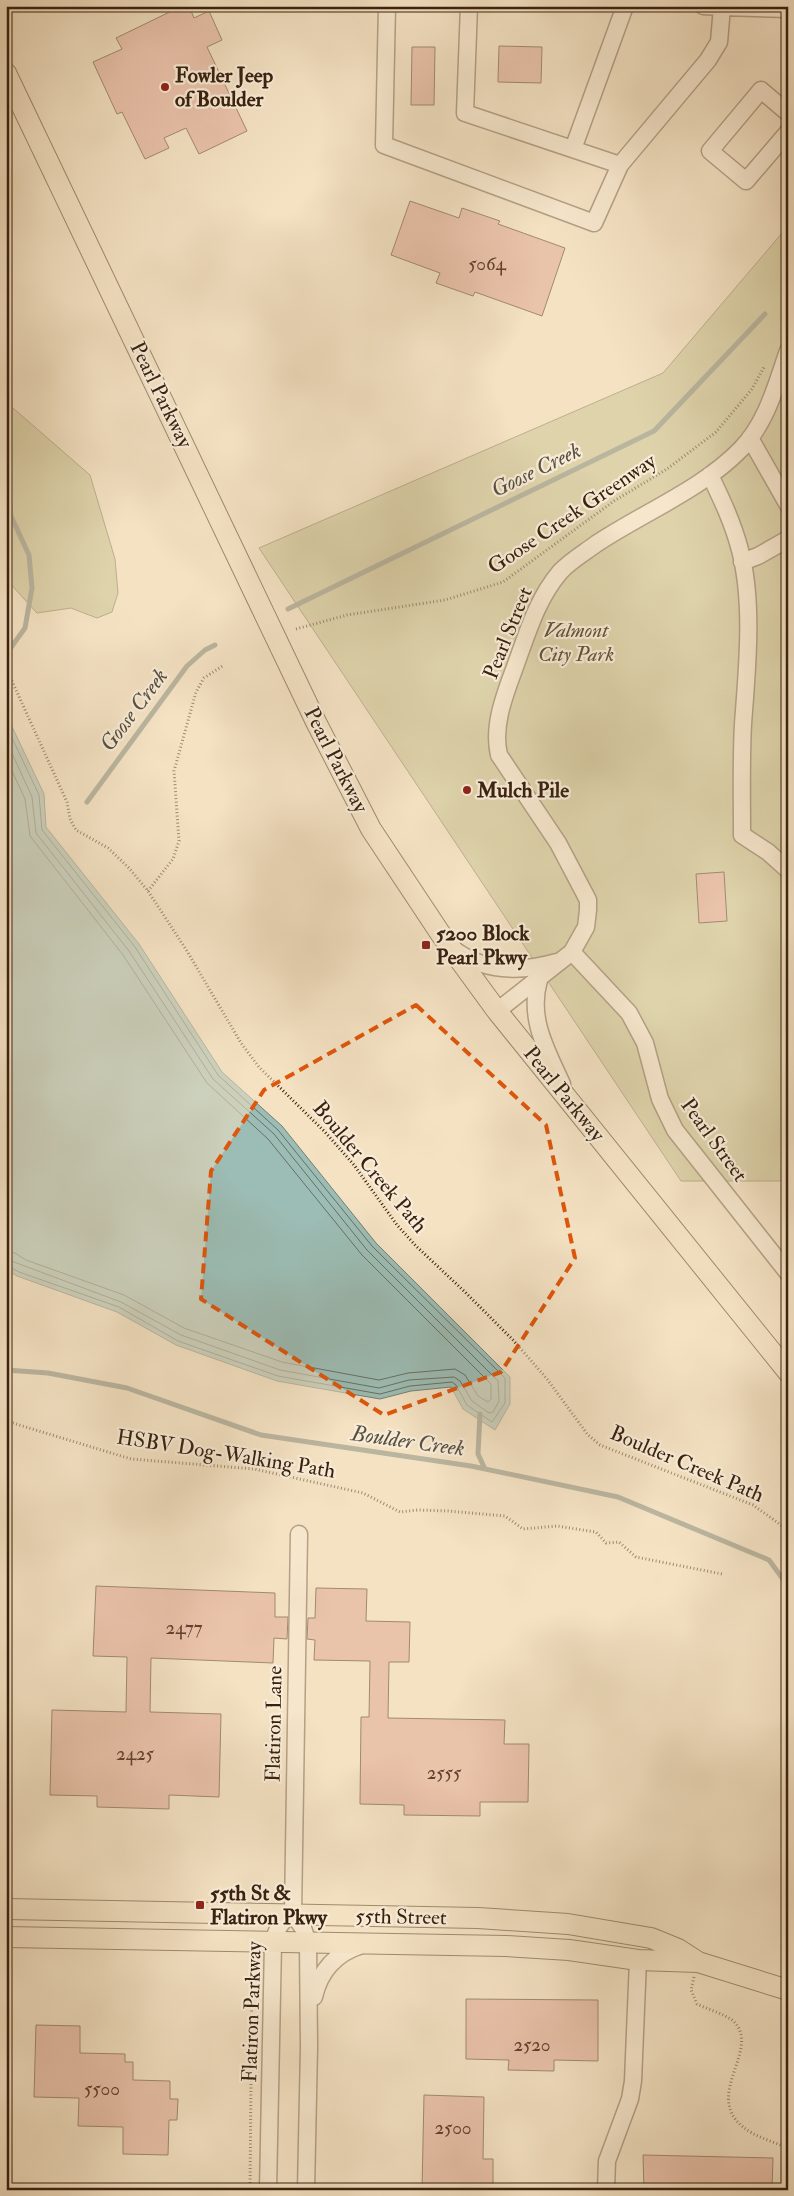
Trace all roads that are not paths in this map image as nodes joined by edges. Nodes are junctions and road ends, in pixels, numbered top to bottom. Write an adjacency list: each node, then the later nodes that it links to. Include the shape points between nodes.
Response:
1 (387, 6): 11 (street, via 384,145 594,223)
2 (469, 6): 10 (street, via 466,113)
3 (625, 6): 10 (street)
4 (703, 6): 5 (street)
5 (722, 7): 6 (street); 11 (street, via 718,42 708,60)
6 (780, 8)
7 (6, 73): 19 (main road, Pearl Parkway, via 342,775 372,829)
8 (788, 113): 9 (street, via 761,90 710,150 746,181)
9 (788, 132)
10 (573, 149): 11 (street)
11 (620, 164)
12 (788, 350): 13 (street, Pearl Street, via 764,416)
13 (750, 438): 14 (street, Pearl Street); 15 (street)
14 (710, 476): 17 (street, via 728,512); 20 (street, Pearl Street, via 610,535 561,572 535,612 505,698 497,733 499,755 558,843 588,900 586,927)
15 (788, 505)
16 (788, 539): 17 (street)
17 (742, 562): 18 (street, via 747,604 742,835)
18 (786, 864)
19 (450, 947): 20 (street, via 472,961 497,969 531,968); 22 (main road, Pearl Parkway)
20 (566, 957): 21 (street, Pearl Street); 24 (street, Pearl Street, via 629,1013 645,1043 660,1099 675,1130)
21 (539, 980): 22 (street, Pearl Street); 23 (street, via 534,1008 538,1029)
22 (497, 1011): 23 (main road, Pearl Parkway)
23 (570, 1102): 25 (main road, Pearl Parkway)
24 (788, 1273)
25 (788, 1372)
26 (299, 1534): 28 (street, Flatiron Lane)
27 (6, 1909): 28 (main road, 55th Street)
28 (293, 1914): 30 (street, Flatiron Parkway, via 282,1920); 31 (street); 34 (main road, 55th Street, via 493,1918 576,1925 650,1938 678,1948)
29 (6, 1937): 30 (main road, 55th Street)
30 (273, 1942): 31 (main road, 55th Street); 37 (street, Flatiron Parkway)
31 (308, 1943): 32 (main road, 55th Street); 36 (street)
32 (368, 1944): 33 (main road, 55th Street, via 537,1947); 36 (street, via 347,1951 325,1968 316,1986)
33 (638, 1960): 34 (main road, 55th Street); 39 (street, via 633,2081 630,2099 606,2161)
34 (698, 1962): 35 (main road, 55th Street)
35 (783, 1989)
36 (309, 2029): 38 (street)
37 (268, 2190)
38 (306, 2190)
39 (606, 2190)

